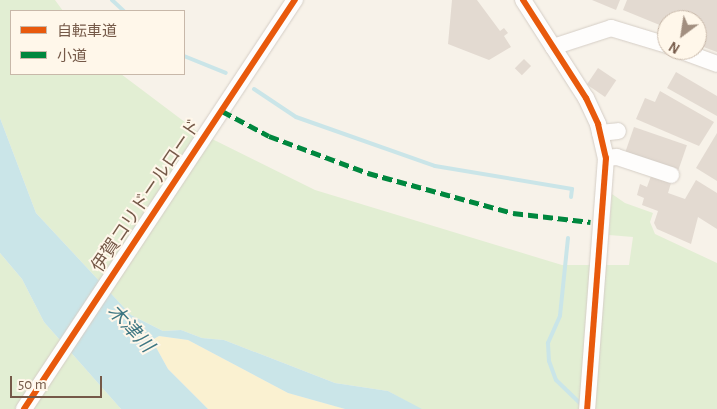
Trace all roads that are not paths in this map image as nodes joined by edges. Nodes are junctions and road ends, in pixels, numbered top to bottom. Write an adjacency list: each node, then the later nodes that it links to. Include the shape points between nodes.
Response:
1 (295, 0): 9 (street, 伊賀コリドールロード)
2 (523, 0): 4 (street)
3 (657, 42): 4 (street, via 611,28)
4 (553, 47): 6 (street, via 586,98)
5 (618, 130): 6 (street)
6 (600, 133): 7 (street)
7 (606, 158): 8 (street, via 617,157); 10 (street)
8 (671, 175)
9 (24, 409)
10 (588, 409)

